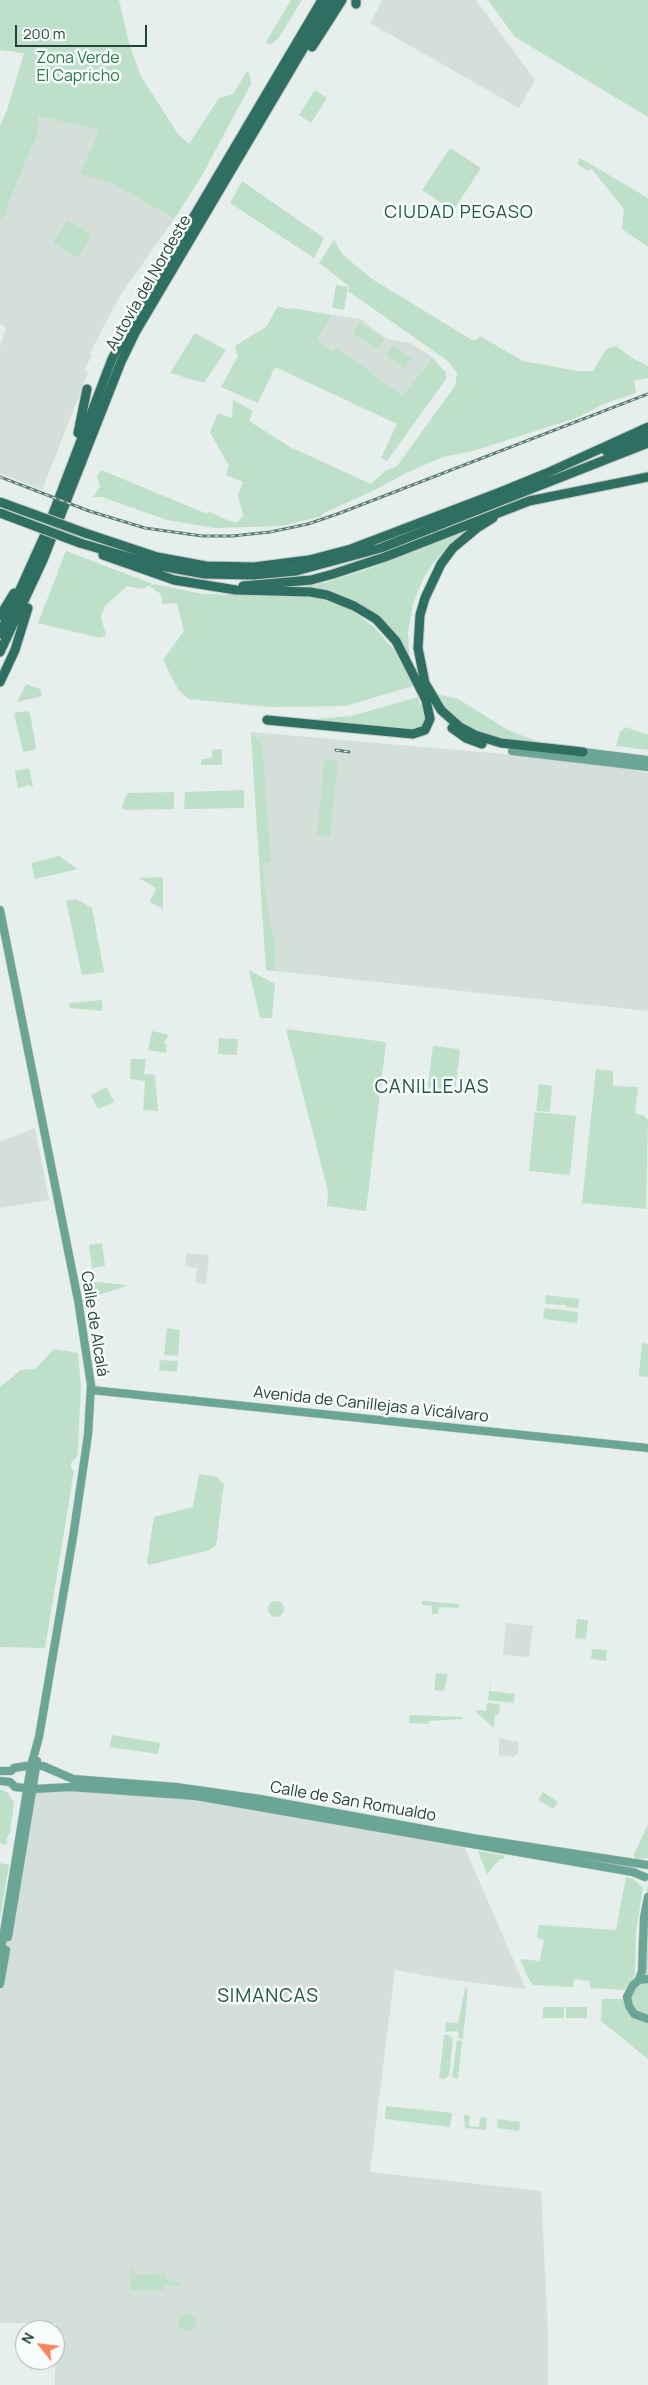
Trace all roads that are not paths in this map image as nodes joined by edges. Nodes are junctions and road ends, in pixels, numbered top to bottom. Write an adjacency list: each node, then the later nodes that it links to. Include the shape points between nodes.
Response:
1 (322, 0): 9 (highway, Autovía del Nordeste, via 129,326 112,359)
2 (332, 0): 4 (highway, Autovía del Nordeste)
3 (342, 0): 4 (highway, via 292,76 198,234)
4 (189, 241): 18 (highway, Autovía del Nordeste, via 121,362)
5 (87, 389): 9 (highway)
6 (648, 427): 10 (highway)
7 (648, 435): 10 (highway)
8 (648, 443): 17 (highway, via 381,548 296,571 253,575 205,574 154,565)
9 (72, 463): 19 (highway, Autovía del Nordeste)
10 (548, 473): 15 (highway, bridge, via 351,549 280,564 225,567 138,552)
11 (648, 477): 13 (highway)
12 (648, 481): 13 (highway)
13 (602, 486): 14 (highway)
14 (529, 501): 20 (highway, via 334,574 311,580); 28 (highway, via 477,528 453,548 441,564 420,615 420,667 425,683 441,710 475,735 501,743)
15 (0, 502)
16 (0, 513): 17 (highway, bridge)
17 (84, 544): 20 (highway, via 133,567 174,580)
18 (43, 560): 23 (highway, Autovía del Nordeste); 24 (highway, via 15,650)
19 (25, 580): 21 (highway, via 18,585); 22 (highway, Autovía del Nordeste)
20 (218, 587): 25 (highway, via 310,592 354,606 376,619 396,641)
21 (0, 616)
22 (0, 634)
23 (0, 652)
24 (0, 682)
25 (426, 700): 26 (highway, via 430,719 428,726 419,734); 27 (highway, via 466,738)
26 (267, 720)
27 (512, 751): 30 (main road)
28 (583, 752): 29 (main road)
29 (648, 760)
30 (648, 766)
31 (0, 910): 32 (main road, Calle de Alcalá, via 78,1300)
32 (91, 1387): 33 (main road, Avenida de Canillejas a Vicálvaro); 36 (main road, Calle de Alcalá, via 87,1442)
33 (209, 1400): 34 (main road, Avenida de Canillejas a Vicálvaro); 35 (main road, Avenida de Canillejas a Vicálvaro)
34 (648, 1443)
35 (648, 1448)
36 (34, 1766): 38 (main road); 39 (main road, Calle de San Romualdo, via 48,1767); 43 (main road, Calle de Alcalá)
37 (0, 1771): 38 (main road)
38 (11, 1771): 41 (main road)
39 (53, 1771): 42 (main road); 44 (main road, Calle de San Romualdo, via 73,1779 176,1787 270,1800 472,1838)
40 (0, 1781): 41 (main road)
41 (10, 1782): 43 (main road, via 15,1787)
42 (49, 1787): 43 (main road, Calle de San Romualdo); 45 (main road, Calle de San Romualdo, via 196,1796 632,1872)
43 (31, 1789): 47 (main road, Calle de Alcalá); 50 (main road, Calle de Alcalá)
44 (648, 1865)
45 (647, 1879)
46 (648, 1897): 49 (main road)
47 (0, 1956)
48 (648, 1978): 49 (main road)
49 (640, 1980): 51 (main road, via 630,1989 628,2002 634,2014)
50 (0, 1984)
51 (648, 2020)

